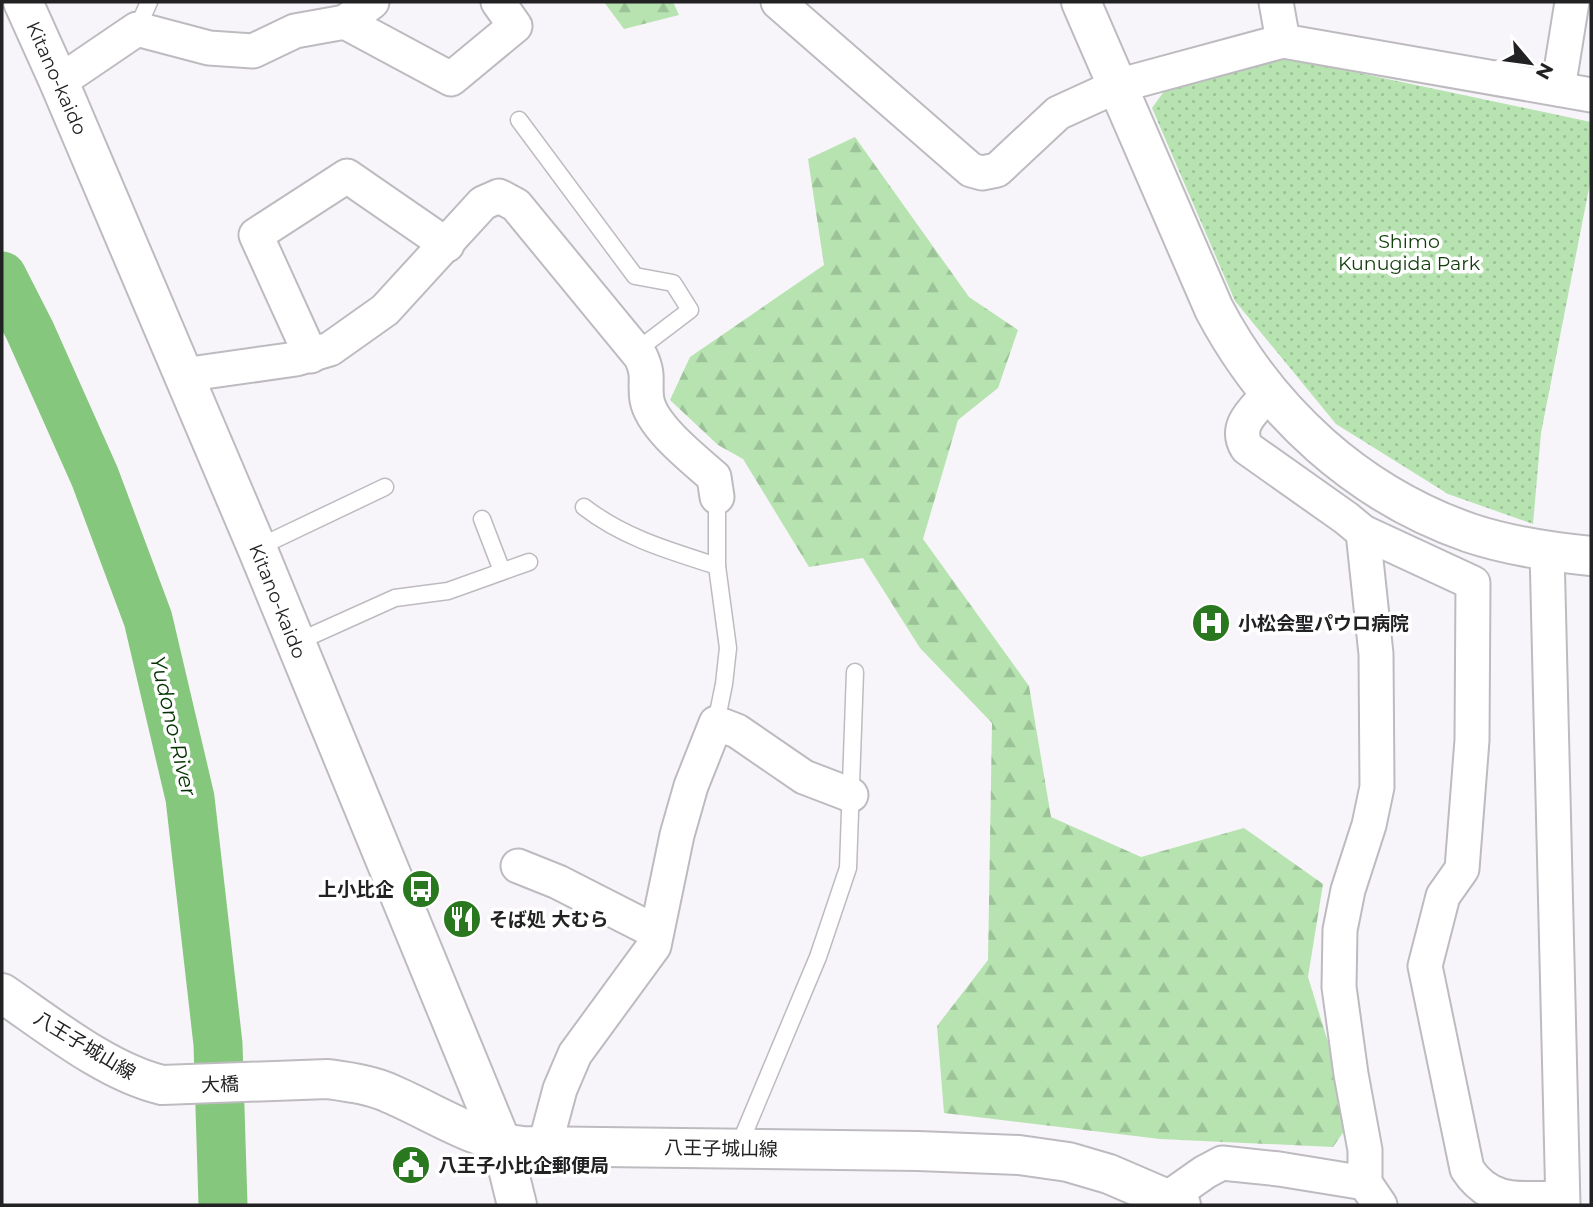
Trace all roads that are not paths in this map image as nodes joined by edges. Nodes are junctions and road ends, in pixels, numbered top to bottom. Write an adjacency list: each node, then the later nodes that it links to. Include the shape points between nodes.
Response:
1 (23, 2): 11 (main road, Kitano-kaido)
2 (372, 2): 9 (street)
3 (498, 2): 9 (street, via 515,26 451,79)
4 (778, 2): 12 (street, via 971,170 982,173 997,170 1058,113)
5 (1081, 2): 12 (main road)
6 (1276, 2): 10 (street)
7 (1573, 2): 13 (street)
8 (143, 15): 9 (street, via 209,48 253,51 295,31); 11 (street)
9 (345, 22)
10 (1283, 41): 12 (street); 13 (street)
11 (59, 82): 19 (main road, Kitano-kaido)
12 (1117, 86): 20 (main road, via 1214,309)
13 (1558, 89): 14 (street)
14 (1591, 95)
15 (519, 120): 17 (lane, via 635,276 673,283 690,310)
16 (447, 245): 17 (street, via 483,203 499,196 516,205); 18 (street, via 385,310 330,349); 18 (street, via 347,176 256,235)
17 (636, 351): 22 (street, via 647,372 647,401 654,415 714,477)
18 (311, 356): 19 (street)
19 (183, 375): 26 (main road, Kitano-kaido)
20 (1269, 393): 25 (street, via 1241,429 1247,448); 27 (main road, via 1338,460 1402,503 1471,533)
21 (385, 488): 26 (lane)
22 (717, 497): 30 (lane)
23 (584, 507): 30 (lane, via 605,523 653,546)
24 (482, 519): 31 (lane)
25 (1363, 532): 44 (street, via 1376,654 1377,787 1340,930 1339,987); 46 (street, via 1473,583 1472,740 1462,869 1443,896 1425,966 1467,1169 1478,1186 1504,1198)
26 (257, 548): 32 (main road, Kitano-kaido)
27 (1548, 551): 28 (main road); 46 (street)
28 (1591, 556)
29 (529, 562): 31 (lane)
30 (717, 566): 34 (lane, via 728,648)
31 (502, 571): 32 (lane, via 448,591 395,598)
32 (295, 643): 41 (main road, Kitano-kaido)
33 (855, 672): 35 (lane)
34 (716, 723): 35 (street, via 737,731 804,777); 37 (street, via 691,786)
35 (851, 795): 43 (lane, via 848,868 818,957)
36 (518, 866): 37 (street)
37 (656, 932): 42 (street, via 654,946 575,1054)
38 (2, 993): 40 (main road, 八王子城山線, via 117,1068 148,1082)
39 (266, 1082): 40 (main road, 大橋); 41 (main road, 八王子城山線, via 328,1079 365,1086)
40 (174, 1085)
41 (502, 1144): 42 (main road, 八王子城山線); 47 (main road, Kitano-kaido)
42 (545, 1145): 43 (main road, 八王子城山線)
43 (738, 1149): 45 (main road, 八王子城山線, via 1019,1155 1110,1174)
44 (1373, 1194): 45 (street, via 1279,1169 1222,1163)
45 (1163, 1200)
46 (1562, 1202)
47 (517, 1205)

